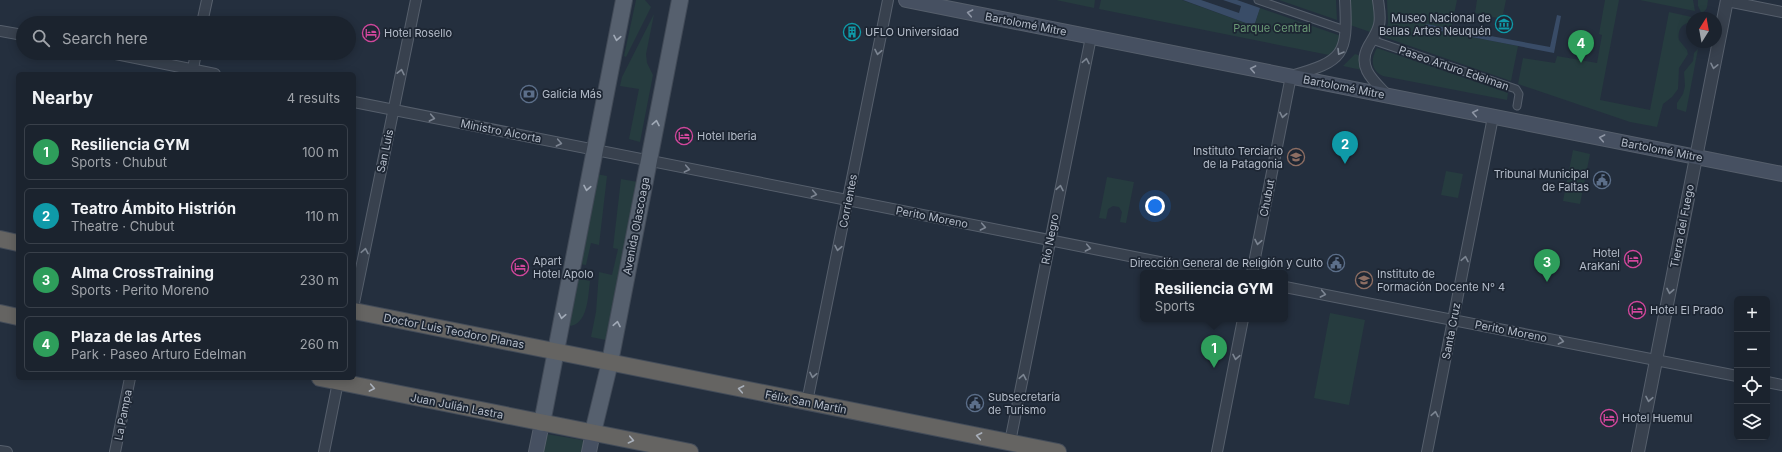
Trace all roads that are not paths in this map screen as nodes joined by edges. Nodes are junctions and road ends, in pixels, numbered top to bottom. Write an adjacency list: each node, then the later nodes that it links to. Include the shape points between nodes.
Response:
1 (207, 0): 12 (street)
2 (416, 0): 25 (street, San Luis, one-way to 2)
3 (624, 0): 27 (main road, one-way to 27)
4 (680, 0): 29 (main road, Avenida Olascoaga, one-way to 4)
5 (888, 0): 31 (street, Corrientes, one-way to 31)
6 (906, 0): 16 (main road, Bartolomé Mitre, one-way to 6)
7 (1258, 0): 13 (street)
8 (1345, 0): 21 (street, one-way to 21, via 1346,37 1341,52 1322,67)
9 (1378, 0): 22 (street, via 1379,27 1366,51 1364,64 1370,77)
10 (1727, 1): 11 (street); 28 (street, Tierra del Fuego, one-way to 28)
11 (1782, 12)
12 (204, 16)
13 (1342, 29)
14 (0, 31): 15 (street)
15 (16, 34)
16 (1090, 37): 21 (main road, Bartolomé Mitre, one-way to 16); 33 (street, Río Negro, one-way to 16)
17 (1375, 41): 24 (street, Paseo Arturo Edelman, via 1516,89 1519,94)
18 (141, 60): 20 (street)
19 (195, 60): 20 (street)
20 (193, 72)
21 (1291, 76): 22 (main road, Bartolomé Mitre); 36 (street, Chubut, one-way to 36)
22 (1388, 96): 26 (main road, Bartolomé Mitre, one-way to 22)
23 (356, 102): 25 (street, Ministro Alcorta)
24 (1517, 106)
25 (393, 110): 27 (street, Ministro Alcorta, one-way to 27); 38 (street, San Luis, one-way to 25)
26 (1493, 116): 28 (main road, Bartolomé Mitre, one-way to 26); 42 (street, Santa Cruz, one-way to 26)
27 (595, 150): 29 (street, Ministro Alcorta); 44 (main road, one-way to 44)
28 (1695, 157): 30 (main road, Bartolomé Mitre); 45 (street, Tierra del Fuego, one-way to 45)
29 (649, 161): 31 (street, Perito Moreno, one-way to 31); 46 (main road, Avenida Olascoaga, one-way to 29)
30 (1782, 174)
31 (848, 200): 33 (street, Perito Moreno, one-way to 33); 53 (street, Corrientes, one-way to 53)
32 (0, 239): 34 (highway)
33 (1050, 240): 35 (street, Perito Moreno, one-way to 35); 56 (street, Río Negro, one-way to 33)
34 (16, 243)
35 (1200, 270)
36 (1253, 270)
37 (1288, 288): 42 (street, Perito Moreno, one-way to 42)
38 (356, 292)
39 (356, 311): 44 (highway, Doctor Luis Teodoro Planas)
40 (0, 314): 41 (highway)
41 (16, 317)
42 (1453, 320): 45 (street, Perito Moreno, one-way to 45); 66 (street, Santa Cruz, one-way to 42)
43 (1242, 322): 65 (street, one-way to 65)
44 (555, 351): 46 (highway, Félix San Martín); 54 (main road)
45 (1656, 360): 47 (street, Perito Moreno); 67 (street, Tierra del Fuego, one-way to 67)
46 (610, 362): 53 (highway, Félix San Martín, one-way to 46); 55 (main road, Avenida Olascoaga)
47 (1734, 375)
48 (130, 380): 59 (street, La Pampa)
49 (329, 380): 50 (highway, Juan Julián Lastra)
50 (338, 382): 54 (highway, Juan Julián Lastra, one-way to 54); 60 (street)
51 (1770, 383): 52 (street)
52 (1782, 385)
53 (807, 402): 56 (highway, Félix San Martín, one-way to 53)
54 (542, 423): 55 (highway, Juan Julián Lastra); 61 (main road)
55 (593, 432): 62 (main road, Avenida Olascoaga); 63 (highway, Juan Julián Lastra, one-way to 63)
56 (1010, 442): 64 (highway, Félix San Martín)
57 (0, 451): 58 (street)
58 (7, 452)
59 (115, 452)
60 (324, 452)
61 (536, 452)
62 (589, 452)
63 (690, 452)
64 (1058, 452)
65 (1217, 452)
66 (1427, 452)
67 (1638, 452)

